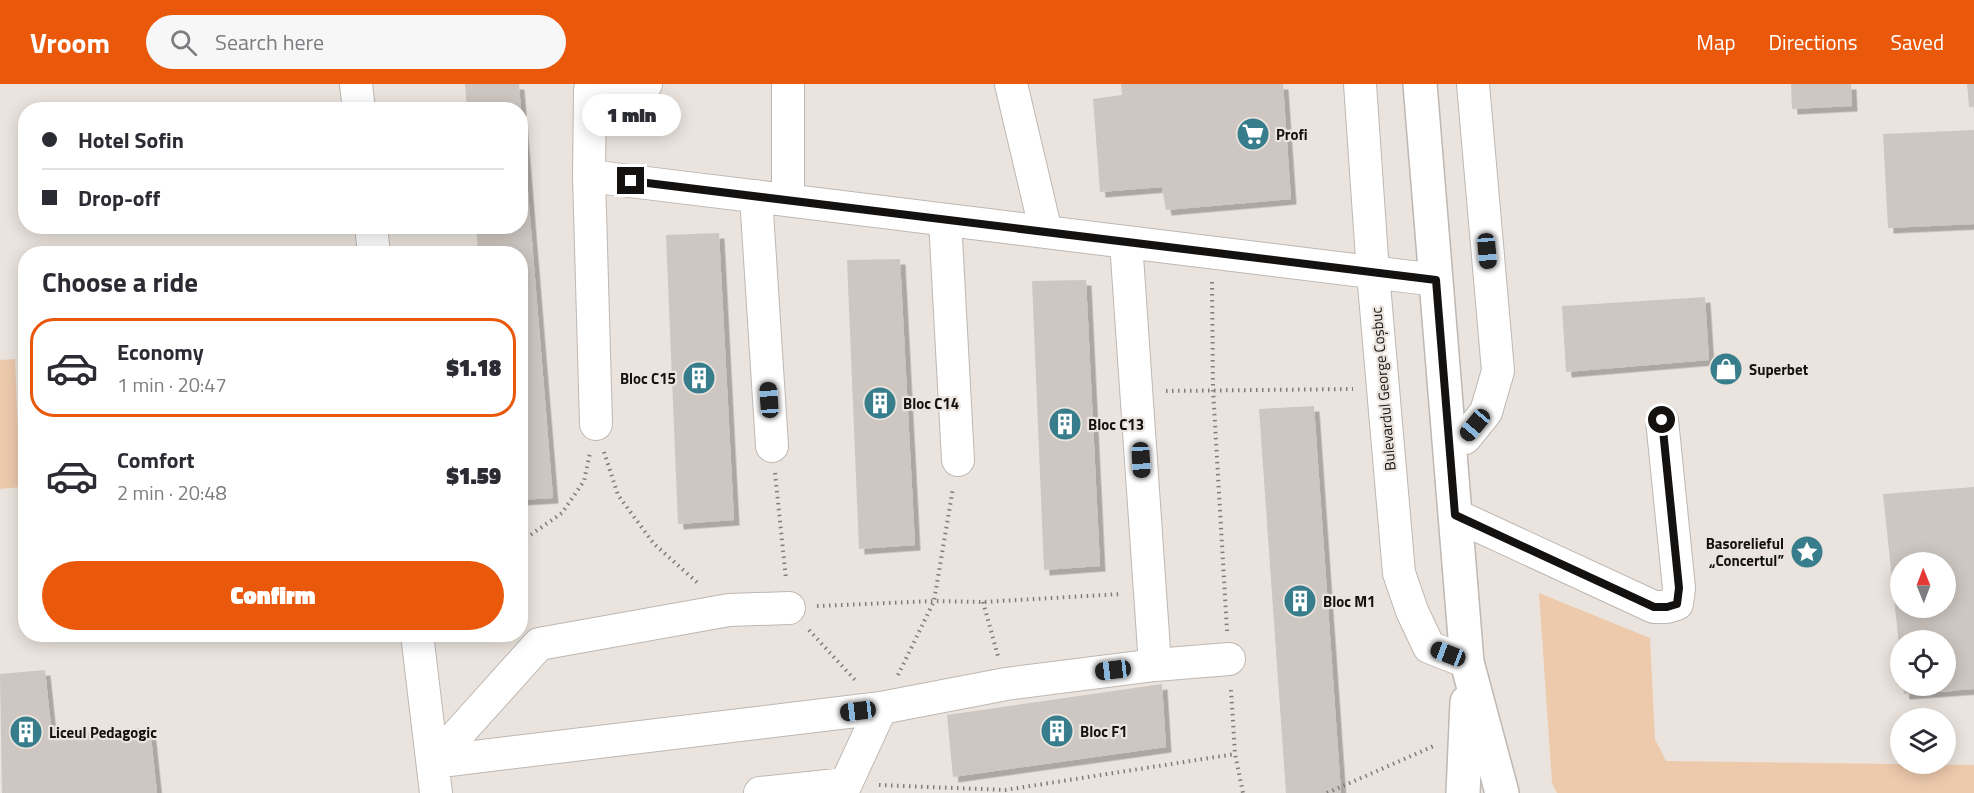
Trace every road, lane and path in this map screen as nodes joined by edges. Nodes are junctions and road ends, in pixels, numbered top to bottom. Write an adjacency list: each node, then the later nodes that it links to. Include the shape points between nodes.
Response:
1 (356, 84): 8 (lane)
2 (646, 84): 9 (lane, via 590,90)
3 (788, 84): 11 (lane)
4 (1011, 84): 13 (lane)
5 (1360, 84): 16 (lane, Bulevardul George Coșbuc)
6 (1420, 84): 17 (main road)
7 (1473, 84): 23 (lane, via 1498,371 1486,412 1465,438)
8 (358, 102)
9 (589, 176): 10 (lane); 22 (lane)
10 (756, 196): 11 (lane); 24 (lane)
11 (788, 200): 12 (lane)
12 (945, 220): 13 (lane); 25 (lane)
13 (1046, 232): 14 (lane)
14 (1126, 242): 15 (lane); 20 (lane)
15 (1212, 253): 16 (lane); 19 (path)
16 (1373, 273): 17 (lane); 18 (lane, Bulevardul George Coșbuc)
17 (1436, 280): 23 (main road)
18 (1384, 388): 19 (path); 35 (lane, Bulevardul George Coșbuc, via 1399,573 1429,647)
19 (1213, 389): 20 (path); 34 (path)
20 (1137, 392): 28 (lane)
21 (1662, 420): 26 (lane, via 1679,588 1677,604 1654,607)
22 (596, 424): 27 (path, via 584,482 562,513); 32 (path, via 618,495 654,544)
23 (1449, 439): 26 (main road)
24 (772, 446)
25 (958, 460): 29 (path)
26 (1455, 515): 35 (main road)
27 (528, 537)
28 (1149, 593): 30 (path); 36 (lane)
29 (934, 601): 30 (path); 31 (path); 38 (path)
30 (983, 602): 37 (path)
31 (789, 608): 32 (lane)
32 (729, 610): 41 (lane, via 539,644)
33 (418, 642): 41 (lane)
34 (1229, 659): 36 (lane); 40 (path)
35 (1467, 662): 39 (main road); 49 (main road)
36 (1155, 665): 37 (lane)
37 (1006, 684): 38 (lane)
38 (881, 708): 41 (lane); 42 (lane)
39 (1467, 732): 47 (path); 48 (main road)
40 (1235, 754): 43 (path); 46 (path)
41 (433, 762): 44 (lane)
42 (846, 784): 43 (path); 45 (lane)
43 (1005, 792)
44 (436, 793)
45 (760, 793)
46 (1243, 793)
47 (1327, 793)
48 (1463, 793)
49 (1502, 793)

